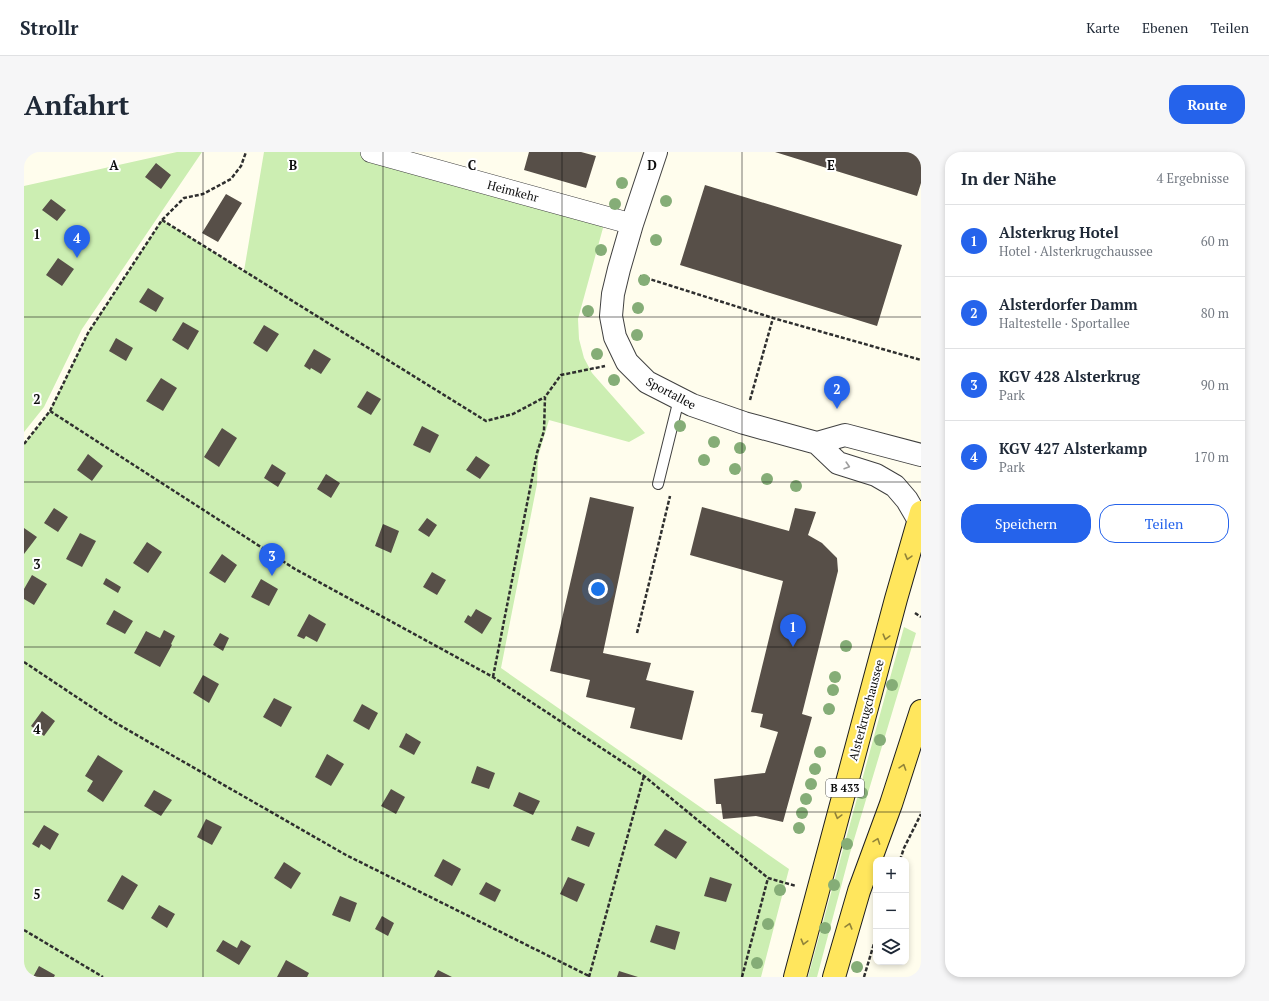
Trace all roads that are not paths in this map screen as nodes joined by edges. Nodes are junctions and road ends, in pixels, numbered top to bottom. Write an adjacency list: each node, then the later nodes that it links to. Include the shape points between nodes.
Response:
1 (371, 152): 3 (street, Heimkehr)
2 (656, 152): 3 (street, Sportallee)
3 (632, 224): 4 (street, Sportallee, via 613,294 611,316 614,337 627,362 647,382)
4 (679, 398): 5 (street, Sportallee, via 744,423); 7 (lane)
5 (817, 443): 6 (street, via 845,435); 8 (street, Sportallee, one-way to 8, via 838,463 876,475 895,486)
6 (921, 455)
7 (658, 484)
8 (920, 519): 10 (main road, Alsterkrugchaussee / B 433, one-way to 10)
9 (920, 717): 11 (main road, one-way to 9, via 858,891)
10 (795, 977)
11 (834, 977)

